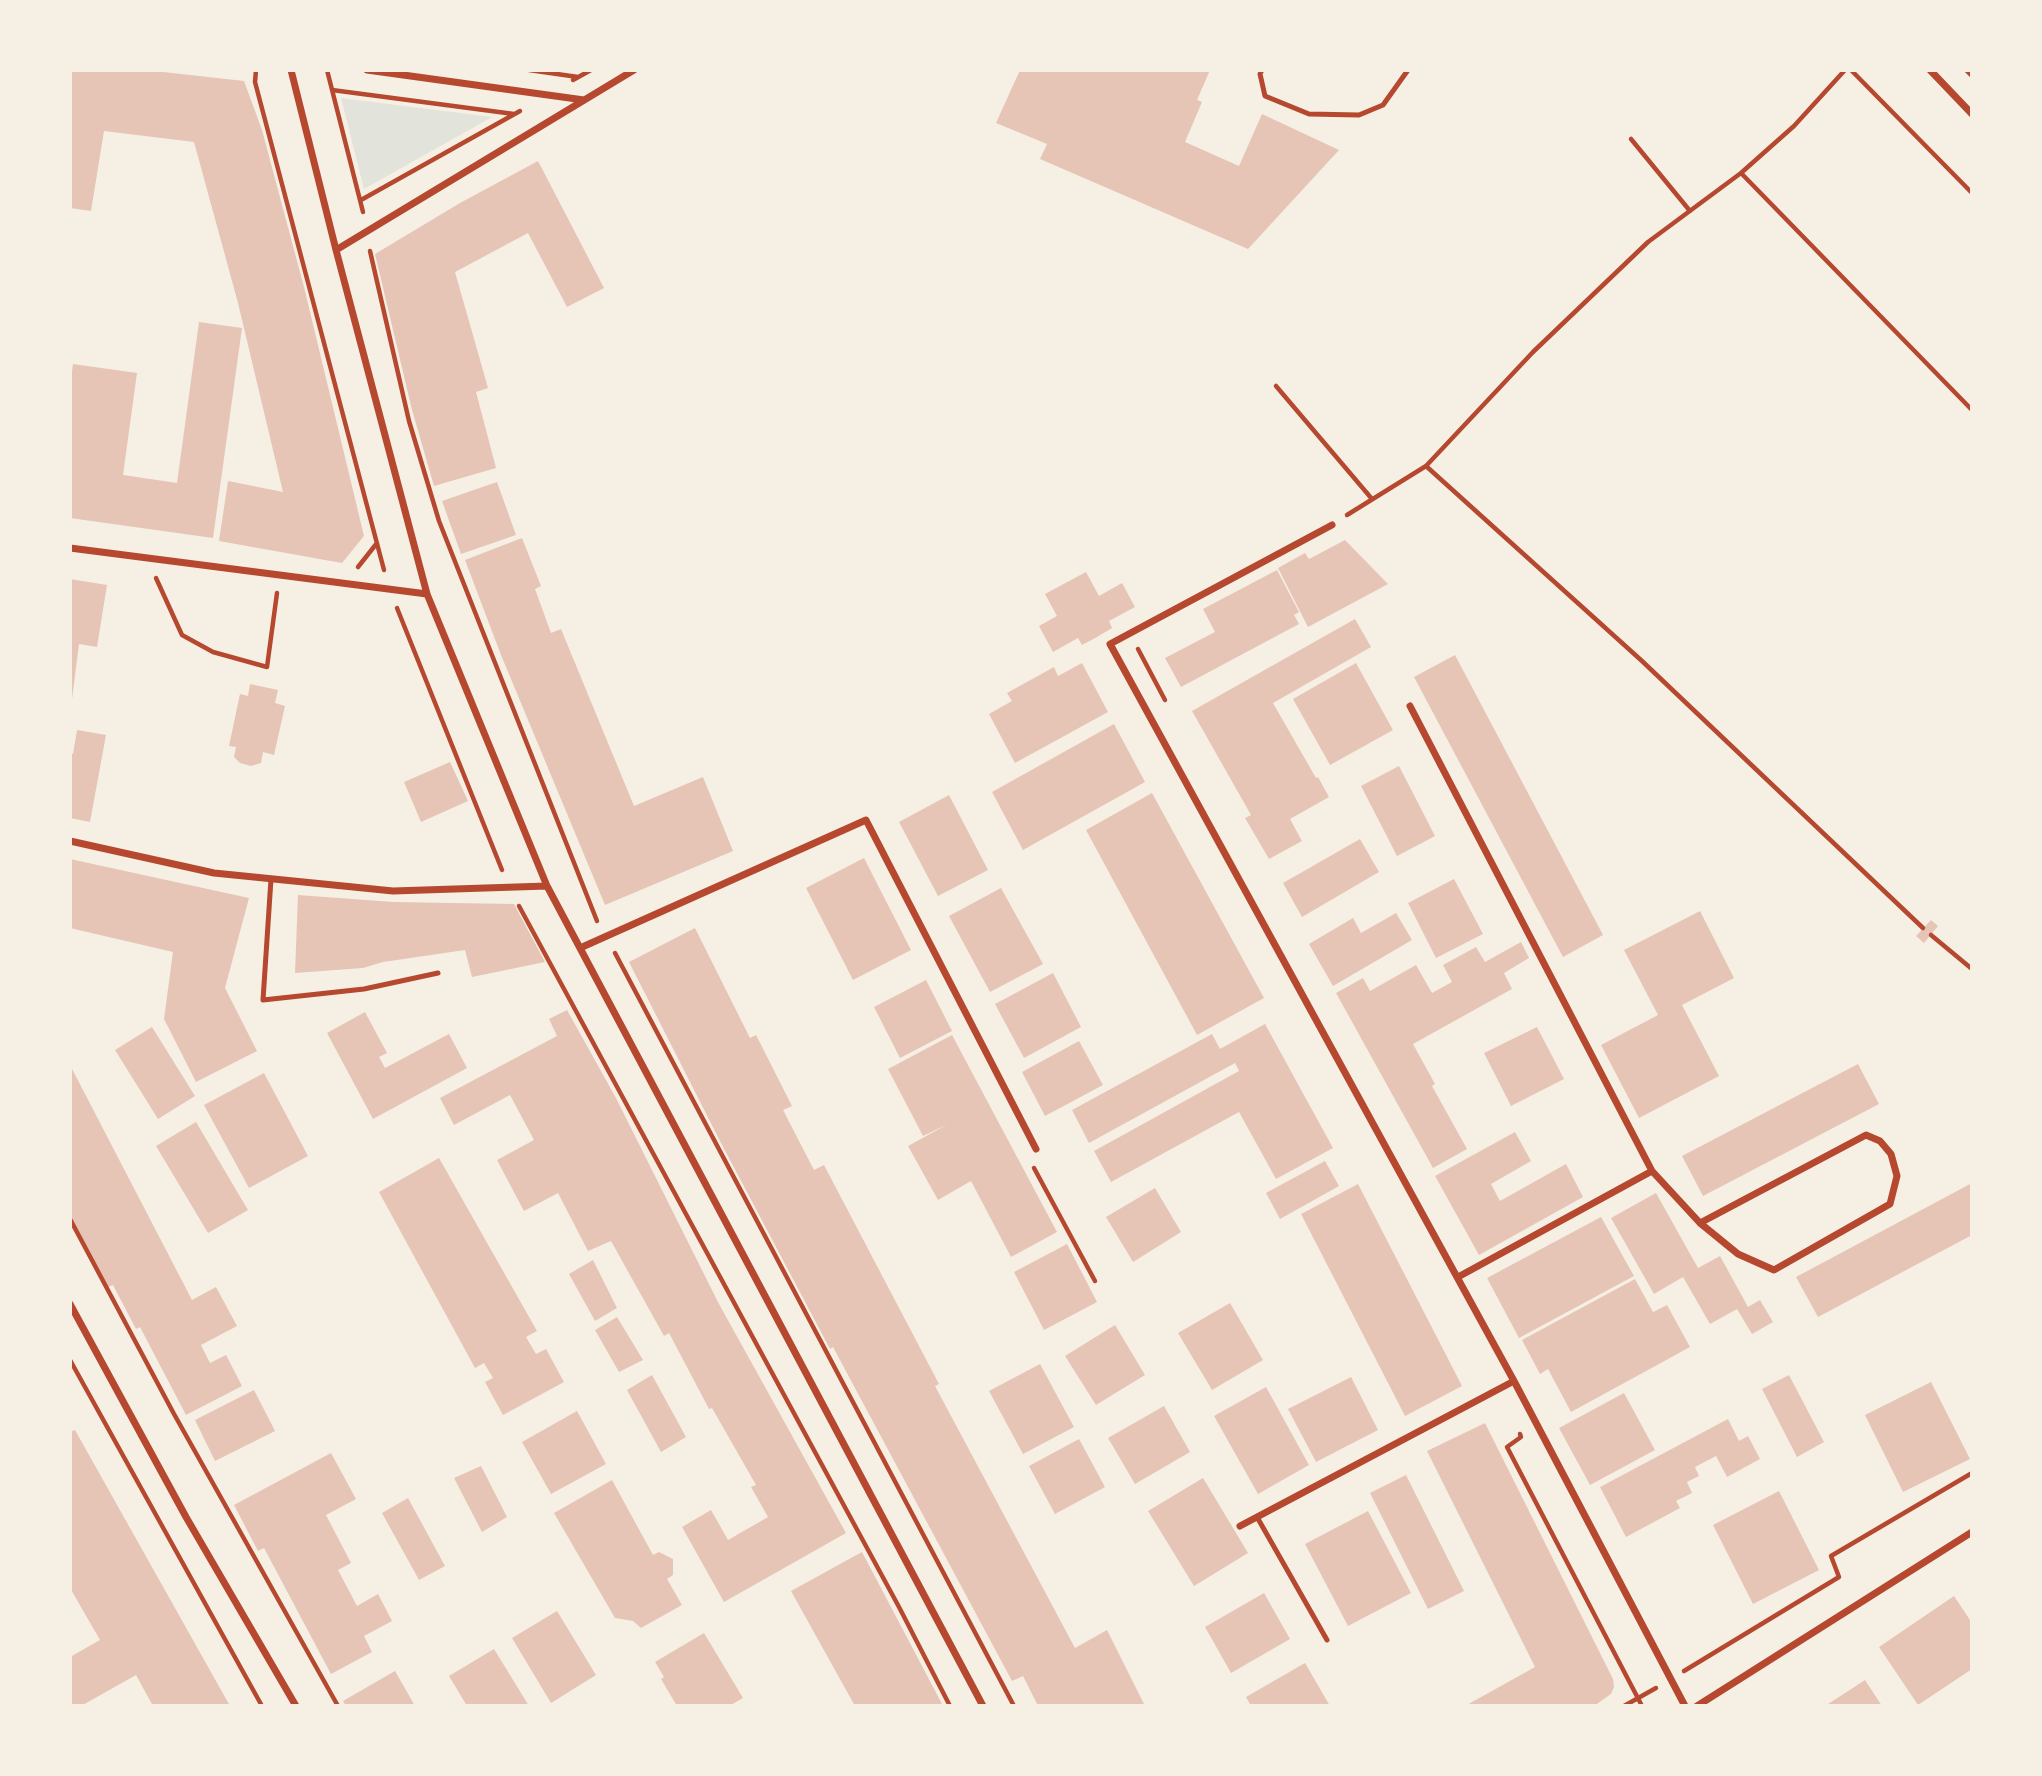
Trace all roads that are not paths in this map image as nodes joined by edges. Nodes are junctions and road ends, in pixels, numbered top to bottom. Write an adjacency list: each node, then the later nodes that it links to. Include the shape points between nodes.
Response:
1 (291, 70): 9 (street)
2 (367, 70): 7 (street)
3 (634, 70): 7 (street)
4 (1262, 70): 5 (lane, via 1265,96 1308,114 1359,115 1383,105)
5 (1408, 70)
6 (1930, 70): 8 (street)
7 (585, 100): 9 (street)
8 (1972, 114)
9 (336, 250): 12 (street)
10 (1332, 525): 22 (street, via 1110,644)
11 (70, 548): 12 (street)
12 (427, 594): 16 (street)
13 (1410, 706): 20 (street)
14 (70, 841): 15 (street, via 214,873)
15 (271, 878): 16 (street, via 393,891); 18 (lane, via 263,1000 364,989)
16 (547, 886): 17 (street)
17 (580, 948): 19 (street, via 866,820); 30 (street)
18 (438, 973)
19 (1036, 1149)
20 (1652, 1171): 21 (street); 22 (street)
21 (1700, 1223): 21 (street, via 1738,1254 1774,1270 1890,1204 1897,1176 1891,1154 1880,1141 1866,1135)
22 (1458, 1277): 24 (street)
23 (70, 1304): 29 (street)
24 (1514, 1381): 25 (street); 31 (street)
25 (1257, 1517): 26 (street); 28 (lane)
26 (1240, 1527)
27 (1972, 1532): 32 (street)
28 (1327, 1640)
29 (296, 1706)
30 (983, 1706)
31 (1685, 1706)
32 (1697, 1706)

